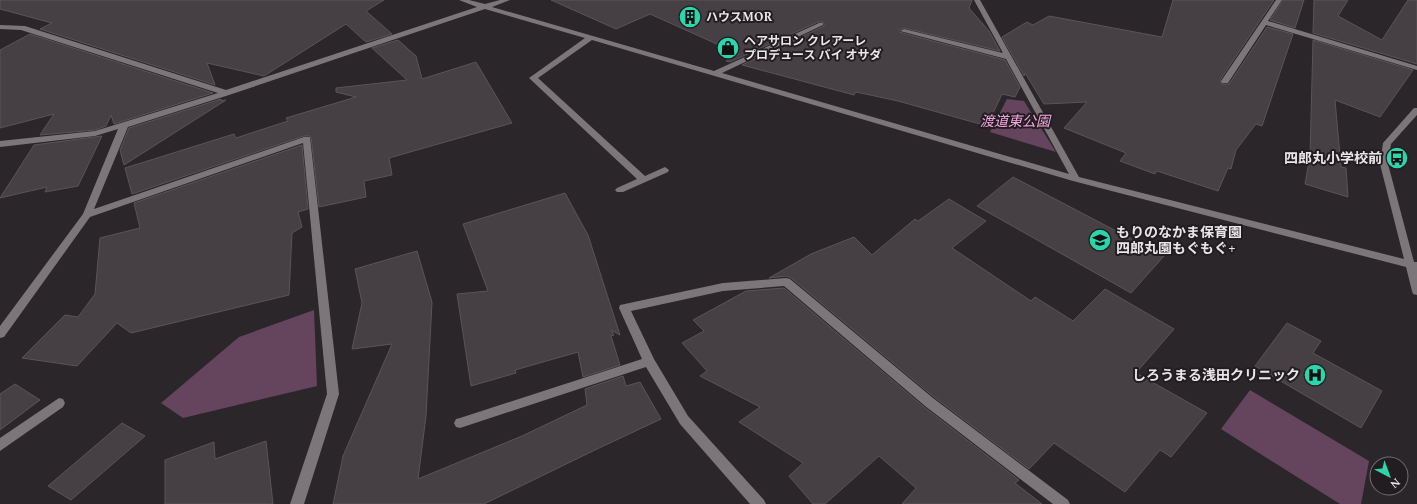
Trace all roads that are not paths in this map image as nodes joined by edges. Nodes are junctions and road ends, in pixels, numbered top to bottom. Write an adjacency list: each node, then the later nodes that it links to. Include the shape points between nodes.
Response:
1 (462, 0): 5 (street)
2 (507, 0): 5 (street)
3 (976, 0): 11 (street)
4 (1279, 0): 6 (street)
5 (483, 7): 10 (street); 15 (street)
6 (1264, 22): 12 (street); 14 (street)
7 (821, 24): 13 (street)
8 (0, 27): 15 (street, via 22,28)
9 (904, 31): 11 (street)
10 (590, 38): 13 (street); 20 (street, via 533,78)
11 (1008, 58): 21 (street)
12 (1417, 68)
13 (716, 73): 21 (street)
14 (1225, 81)
15 (226, 93): 17 (street)
16 (1416, 112): 24 (street, via 1387,143 1384,164)
17 (124, 125): 18 (street, via 95,133); 23 (street)
18 (0, 144)
19 (665, 170): 20 (street)
20 (643, 179): 22 (street)
21 (1076, 179): 24 (street)
22 (620, 190)
23 (87, 214): 26 (street); 31 (street, via 307,139 333,394)
24 (1413, 265): 25 (street)
25 (1417, 291)
26 (0, 334)
27 (649, 361): 29 (street); 32 (street, via 684,420); 33 (street, via 624,308 723,287 786,282 929,402)
28 (59, 403): 30 (street)
29 (460, 423)
30 (0, 445)
31 (298, 504)
32 (759, 504)
33 (1064, 504)

